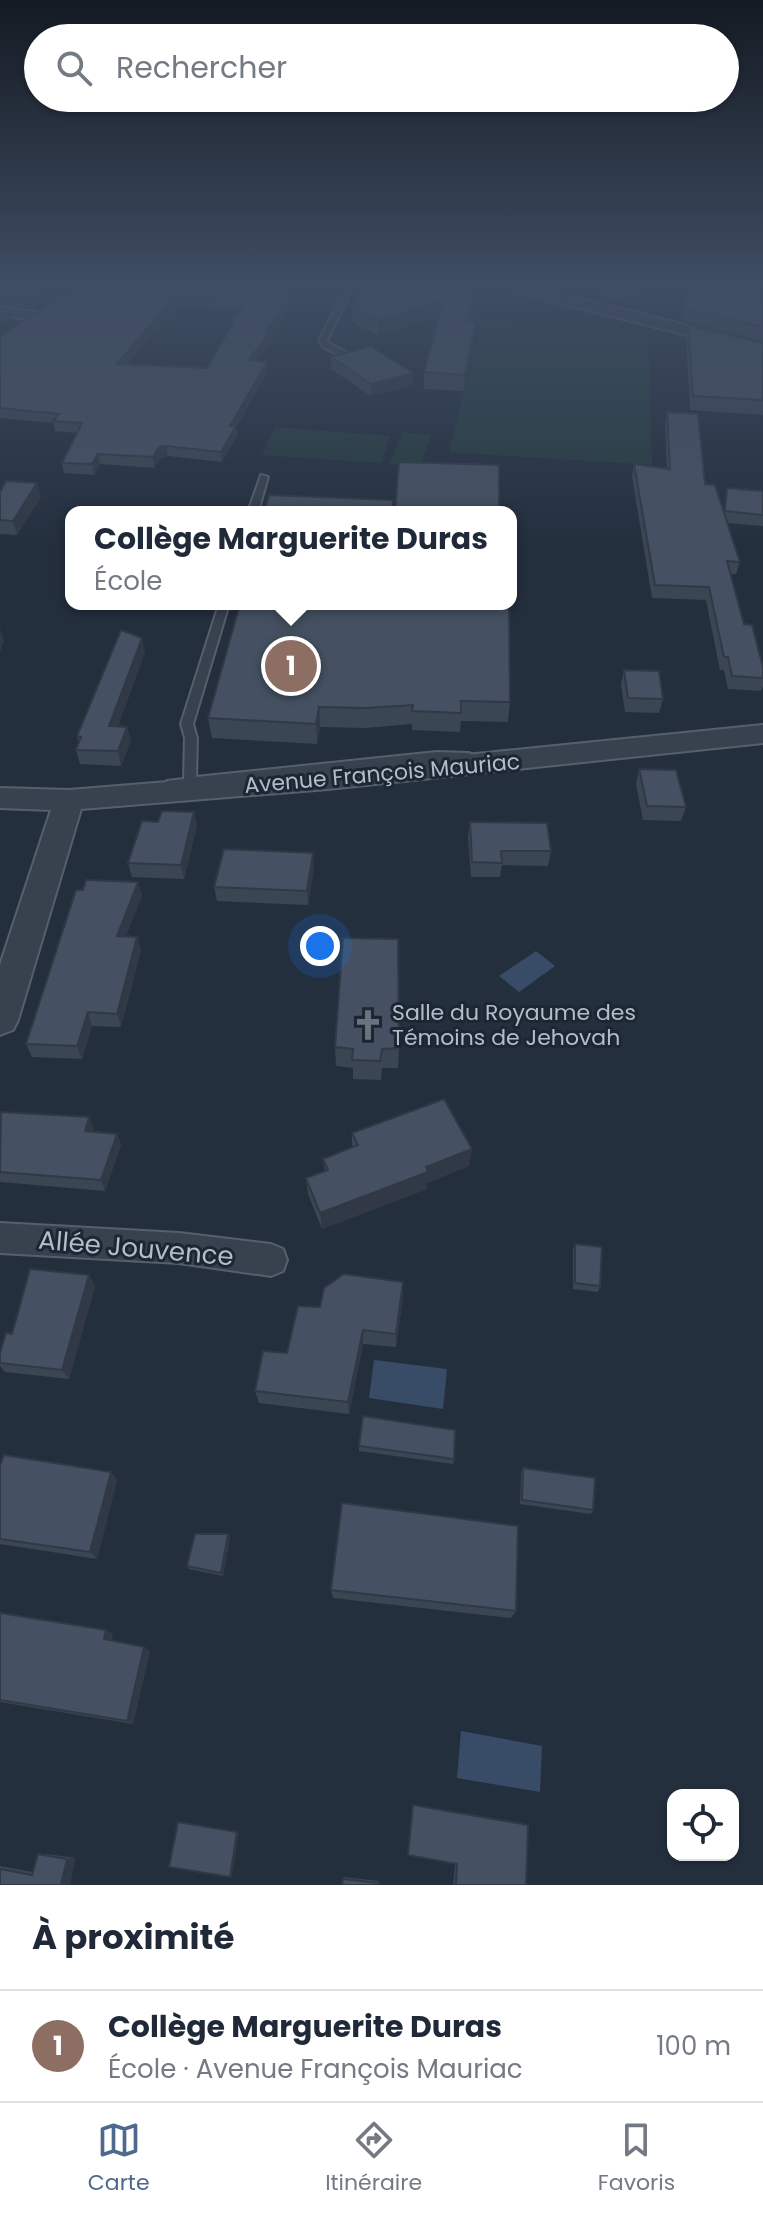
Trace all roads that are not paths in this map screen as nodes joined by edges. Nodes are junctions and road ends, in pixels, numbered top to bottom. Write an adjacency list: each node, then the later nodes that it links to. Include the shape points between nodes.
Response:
1 (264, 477): 2 (lane)
2 (255, 506)
3 (222, 610): 5 (lane, via 187,724)
4 (763, 734): 5 (street, Avenue François Mauriac, via 541,758)
5 (190, 785): 7 (street, Avenue François Mauriac)
6 (0, 798): 7 (street, Avenue François Mauriac)
7 (69, 800): 8 (street)
8 (0, 1020)
9 (0, 1238): 10 (street, Allée Jouvence, via 179,1248)
10 (271, 1260)

